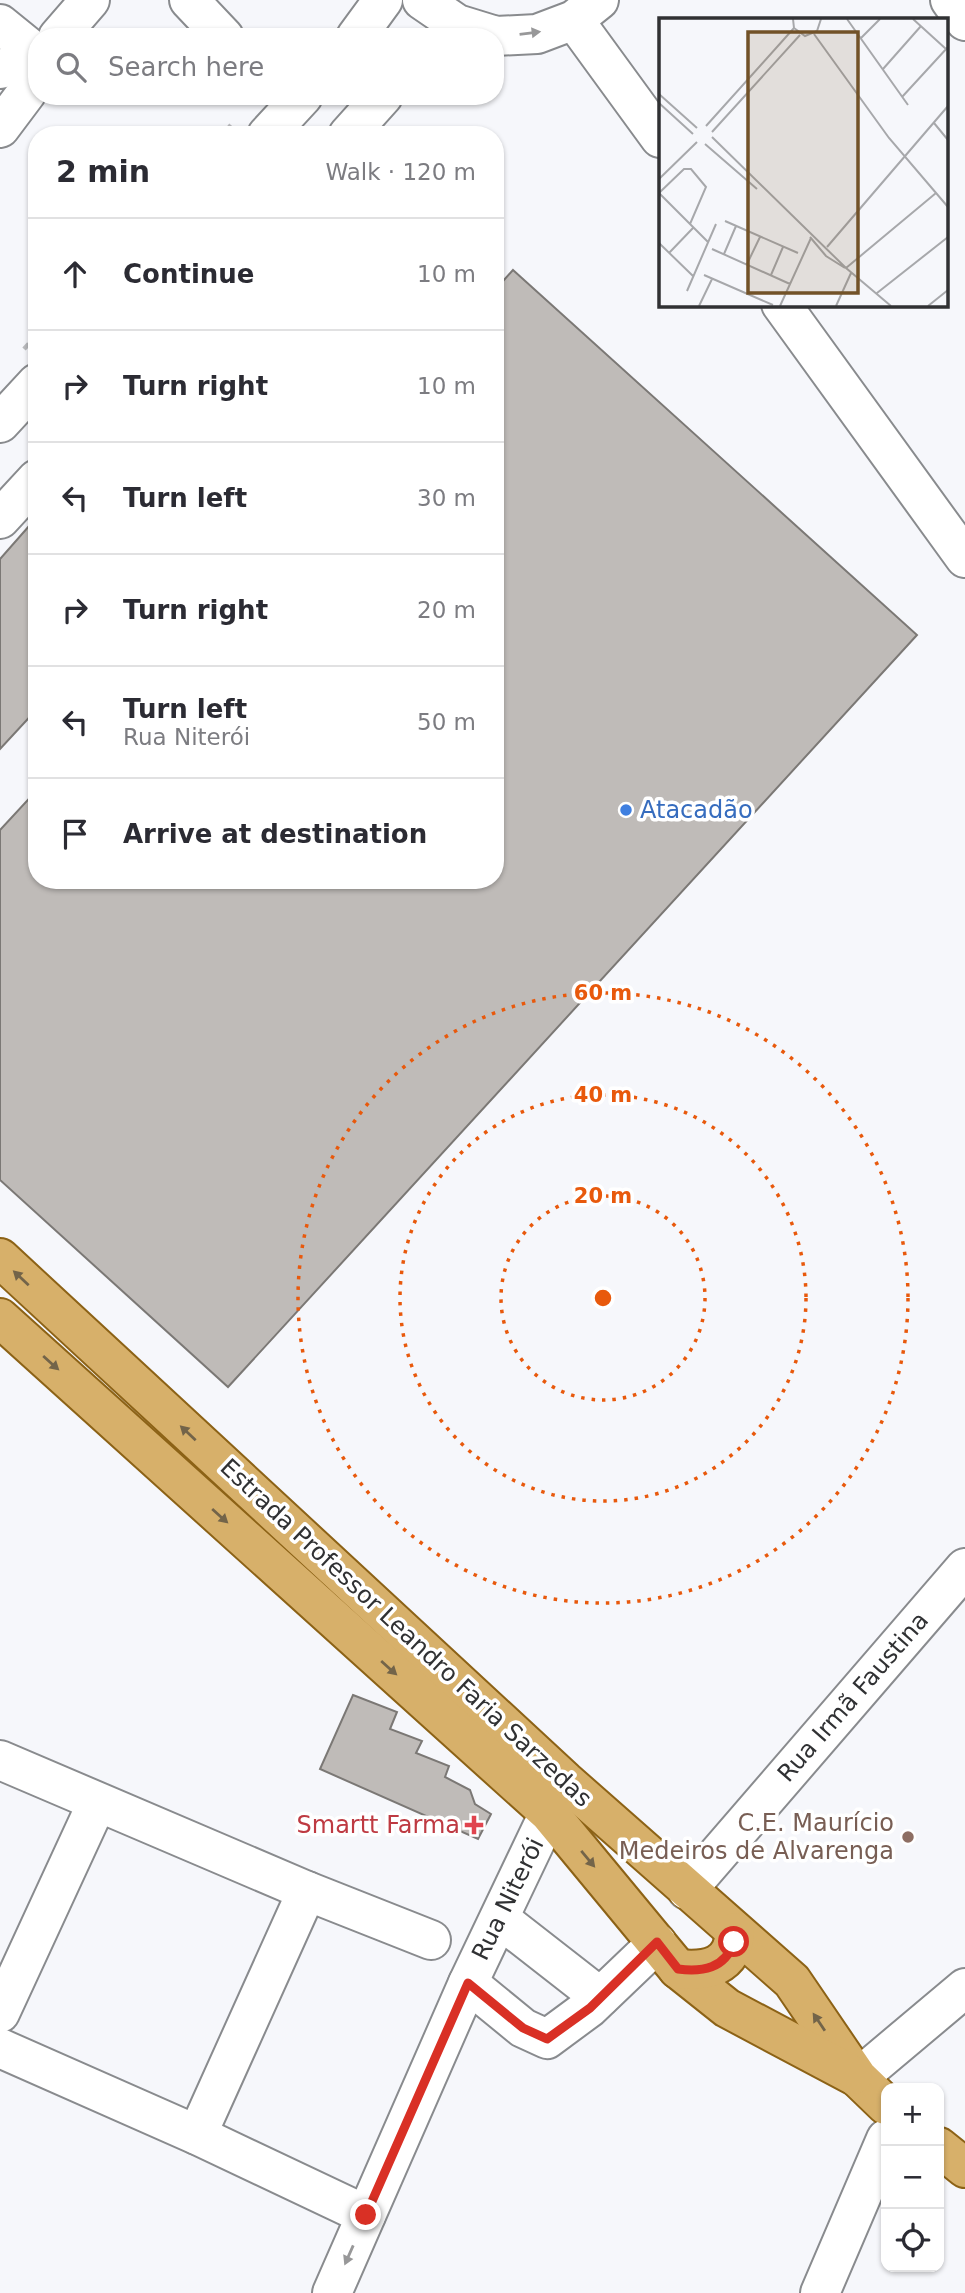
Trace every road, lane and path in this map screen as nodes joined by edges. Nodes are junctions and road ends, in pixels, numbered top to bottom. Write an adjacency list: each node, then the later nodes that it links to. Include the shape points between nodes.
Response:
1 (90, 0): 9 (street)
2 (189, 0): 10 (street)
3 (383, 0): 11 (street)
4 (422, 0): 12 (street)
5 (950, 0): 7 (street)
6 (587, 10): 13 (street, one-way to 6, via 537,34); 21 (street)
7 (965, 21)
8 (0, 24): 14 (street)
9 (66, 28)
10 (215, 28)
11 (363, 28)
12 (445, 28)
13 (504, 35)
14 (28, 48)
15 (28, 59): 16 (street)
16 (0, 69)
17 (28, 89): 19 (street)
18 (375, 105): 20 (street)
19 (1, 124)
20 (356, 126)
21 (659, 136)
22 (782, 306): 27 (street)
23 (28, 393): 24 (street)
24 (0, 423)
25 (28, 489): 26 (street)
26 (0, 519)
27 (965, 558)
28 (0, 1258): 34 (main road, Estrada Professor Leandro Faria Sarzedas, one-way to 28)
29 (0, 1318): 33 (main road, Estrada Professor Leandro Faria Sarzedas, one-way to 33)
30 (965, 1568): 34 (street, Rua Irmã Faustina)
31 (0, 1760): 32 (street)
32 (97, 1803): 35 (street); 43 (street)
33 (549, 1813): 36 (street, Rua Niterói); 39 (main road, Estrada Professor Leandro Faria Sarzedas, one-way to 39)
34 (687, 1890): 37 (main road, Estrada Professor Leandro Faria Sarzedas)
35 (307, 1891): 38 (street); 47 (street)
36 (500, 1919): 40 (street, Rua Niterói); 42 (street)
37 (735, 1932): 39 (main road, via 731,1953 711,1969 698,1971); 45 (main road, Estrada Professor Leandro Faria Sarzedas, one-way to 37, via 792,1981)
38 (431, 1940)
39 (667, 1956): 42 (street); 45 (main road, Estrada Professor Leandro Faria Sarzedas, via 727,2008)
40 (468, 1983): 42 (street, via 523,2028 547,2039); 51 (street, Rua Niterói)
41 (965, 1988): 45 (street)
42 (600, 1997)
43 (0, 2013)
44 (0, 2048): 47 (street)
45 (858, 2078): 46 (main road, Estrada Professor Leandro Faria Sarzedas)
46 (881, 2100)
47 (197, 2135): 51 (street)
48 (883, 2146): 53 (street)
49 (944, 2151): 50 (main road)
50 (965, 2168)
51 (366, 2215): 52 (street, Rua Niterói, one-way to 52)
52 (332, 2293)
53 (820, 2293)

